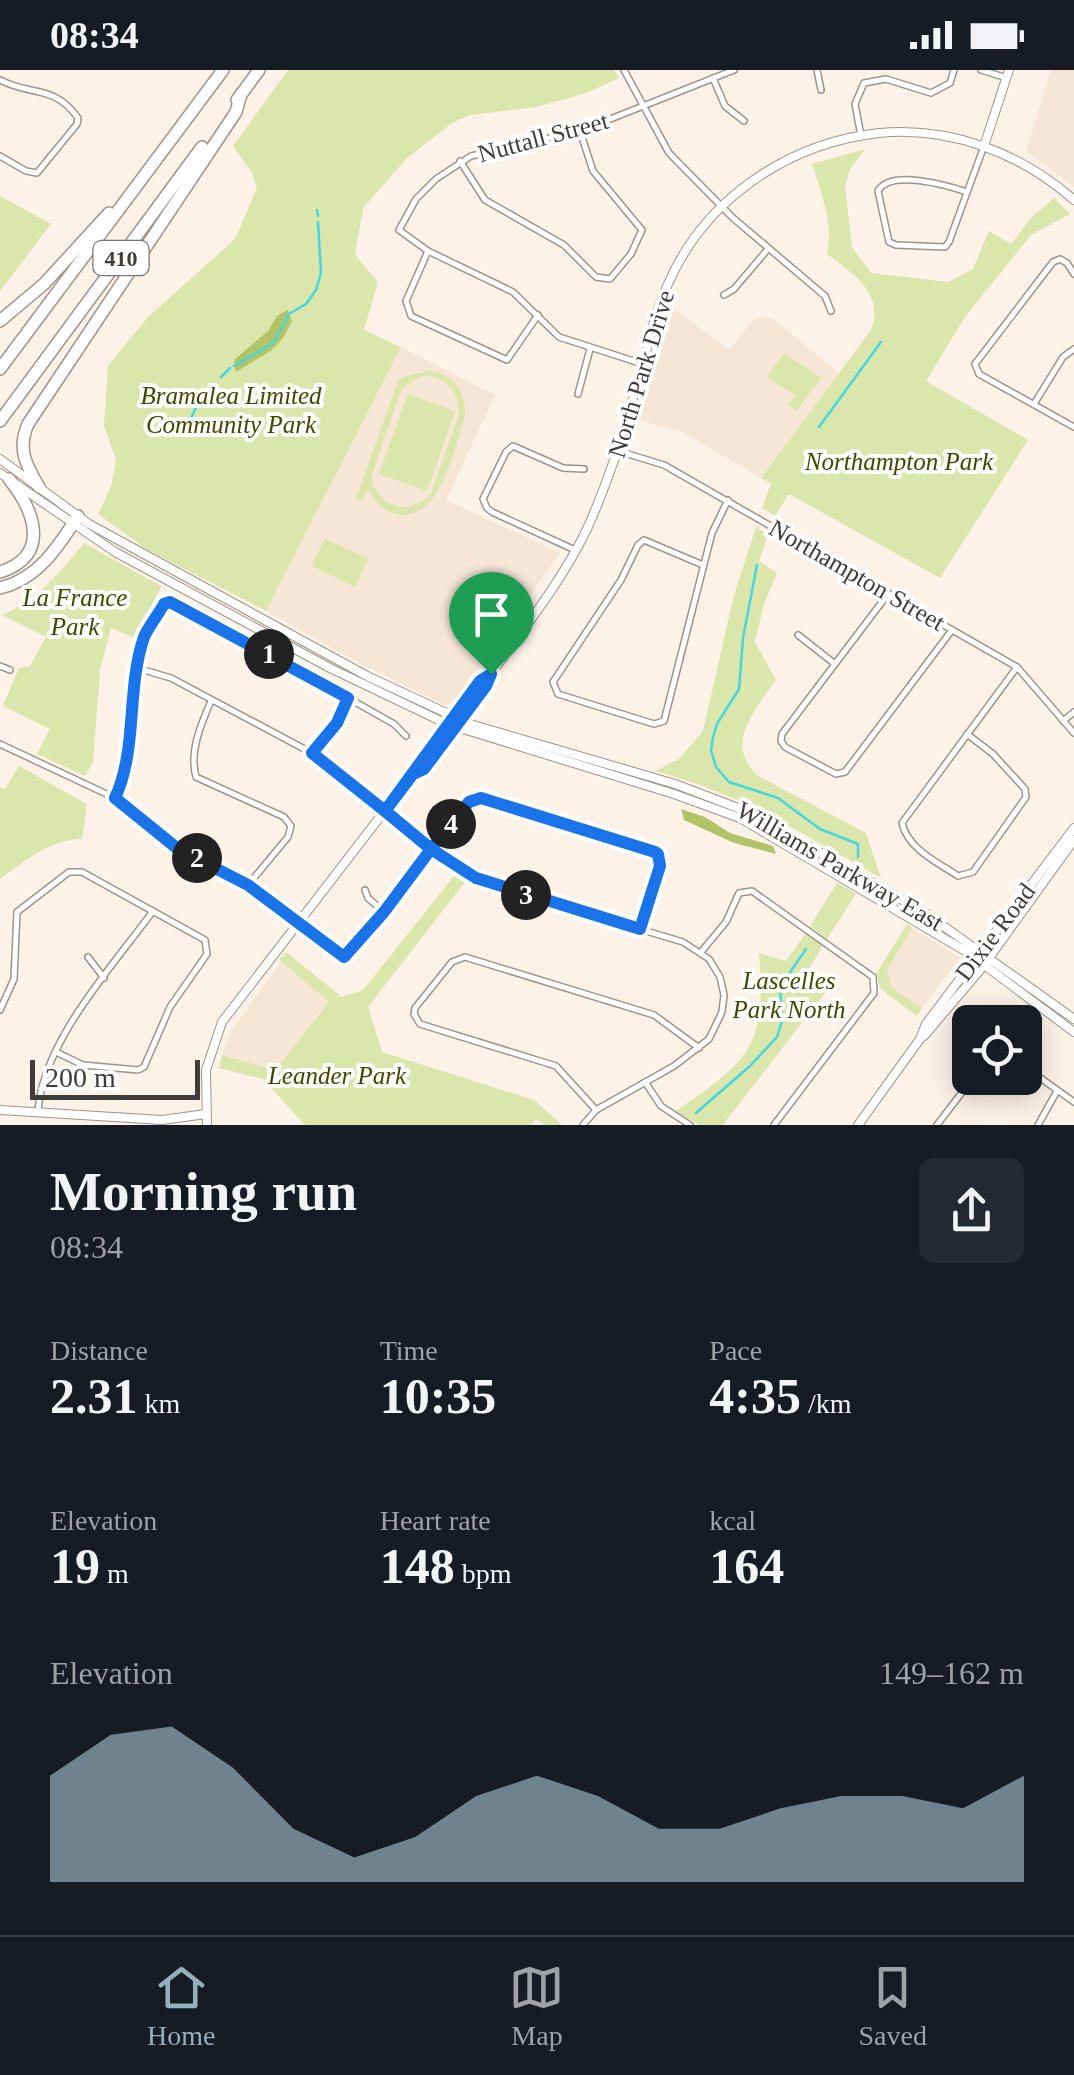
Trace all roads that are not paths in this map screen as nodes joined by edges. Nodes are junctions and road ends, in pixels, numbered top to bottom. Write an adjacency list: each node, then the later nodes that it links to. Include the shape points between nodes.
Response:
1 (223, 70): 23 (highway, 410)
2 (260, 70): 14 (highway, 410)
3 (624, 70): 15 (street)
4 (734, 70): 10 (street, Nuttall Street)
5 (818, 70): 13 (street)
6 (889, 70): 12 (street)
7 (954, 70): 12 (street, via 950,82 930,93)
8 (982, 70): 9 (street)
9 (1008, 74): 19 (main road)
10 (713, 78): 15 (street, Nuttall Street); 16 (street, via 725,106)
11 (0, 80): 20 (street, via 47,92 78,121 37,173)
12 (886, 80): 18 (street, via 861,86 855,104)
13 (821, 90)
14 (241, 94): 39 (highway, 410); 45 (highway, via 236,112 28,424 22,453)
15 (641, 104): 17 (street, Nuttall Street); 25 (street, via 668,153)
16 (744, 121)
17 (580, 132): 21 (street, Nuttall Street); 21 (street, via 593,171 642,230 610,278 596,276 564,246 485,200)
18 (861, 136): 19 (main road, North Park Drive, via 926,133); 25 (main road, North Park Drive, via 784,161)
19 (984, 146): 22 (street); 24 (main road, North Park Drive)
20 (0, 156)
21 (460, 161): 27 (street, Nuttall Street, via 416,199 398,230)
22 (967, 192): 22 (street, via 945,248 889,242 878,192 888,180)
23 (128, 198): 32 (highway); 36 (highway, 410)
24 (1074, 200)
25 (722, 207): 26 (street); 35 (main road, North Park Drive, via 676,268)
26 (768, 249): 29 (street); 30 (street, via 825,296)
27 (428, 251): 31 (street, Nuttall Street, via 513,292); 31 (street, via 406,301 411,316 506,360)
28 (1074, 274): 38 (street, via 1066,262 1053,262 975,364 979,374)
29 (724, 295)
30 (831, 311)
31 (538, 315): 33 (street, Nuttall Street, via 559,337)
32 (0, 322)
33 (590, 349): 35 (street, Nuttall Street); 37 (street)
34 (1074, 349): 38 (street)
35 (643, 364): 41 (main road, North Park Drive)
36 (0, 369)
37 (578, 394)
38 (1034, 404): 40 (street)
39 (0, 421)
40 (1074, 427)
41 (617, 450): 46 (street, Northampton Street, via 664,465); 48 (main road, North Park Drive)
42 (0, 459): 45 (main road, Williams Parkway East)
43 (584, 469): 48 (street, via 563,468 513,446 483,499 492,512)
44 (4, 476): 47 (main road, Williams Parkway East); 50 (highway, via 30,509 34,535 19,563)
45 (39, 487): 47 (main road, Williams Parkway East)
46 (728, 500): 49 (street); 52 (street, Northampton Street)
47 (75, 521): 51 (highway, via 37,570); 64 (main road, Williams Parkway East, via 115,552 330,668)
48 (575, 550): 64 (main road, North Park Drive)
49 (703, 565): 49 (street, via 664,720 654,724 558,694 553,682 644,540)
50 (0, 572)
51 (0, 588)
52 (888, 594): 53 (street, Northampton Street); 55 (street)
53 (952, 630): 55 (street, via 848,770 836,774 781,741); 57 (street, Northampton Street)
54 (798, 635): 55 (street)
55 (835, 664)
56 (0, 666): 59 (street)
57 (1017, 667): 63 (street, Northampton Street); 66 (street)
58 (137, 668): 60 (street, via 145,634 170,602); 61 (street); 70 (street, via 125,776)
59 (10, 670)
60 (348, 698): 67 (street); 69 (street)
61 (211, 701): 69 (street); 75 (street, via 198,728 196,777 291,826)
62 (1074, 712): 63 (street)
63 (1064, 721): 65 (street, Northampton Street)
64 (454, 722): 71 (main road, North Park Drive); 82 (main road, Williams Parkway East, via 739,807 860,874)
65 (1074, 733)
66 (967, 734): 66 (street, via 902,823 920,851 958,876 973,872 1026,797 993,754)
67 (406, 736)
68 (0, 744): 70 (street)
69 (312, 753): 71 (street)
70 (115, 798): 75 (street, via 178,849)
71 (385, 811): 74 (street); 79 (main road, North Park Drive)
72 (1074, 828): 82 (main road, Dixie Road)
73 (1074, 840): 84 (main road, Dixie Road)
74 (431, 849): 78 (street); 80 (street, via 476,878); 80 (street, via 469,802 481,798 655,852 660,866)
75 (248, 885): 79 (street)
76 (364, 890): 78 (street)
77 (154, 911): 85 (street); 86 (street, via 82,872 68,872 17,912 14,979); 91 (street, via 205,940 208,954 170,1007 144,1067 83,1065)
78 (384, 912): 79 (street, via 344,957)
79 (297, 921): 100 (main road, North Park Drive, via 215,1036 206,1070)
80 (640, 929): 81 (street)
81 (701, 952): 90 (street, via 716,968 724,995 718,1025); 104 (street, via 739,893 752,891 873,978 874,993)
82 (978, 954): 84 (main road, Williams Parkway East); 89 (main road, Dixie Road)
83 (88, 957): 85 (street)
84 (987, 961): 87 (main road, Williams Parkway East); 88 (main road, Williams Parkway East); 89 (main road, Dixie Road)
85 (104, 978): 91 (street)
86 (0, 1010)
87 (1074, 1019)
88 (1074, 1032)
89 (920, 1039): 105 (main road, Dixie Road)
90 (699, 1048): 93 (street); 98 (street, via 654,1015 465,957 452,962 415,1008 420,1024 556,1066)
91 (56, 1052): 99 (street)
92 (1042, 1080): 94 (street)
93 (645, 1082): 98 (street); 103 (street, via 660,1106)
94 (1057, 1091): 96 (street); 107 (street)
95 (960, 1095): 106 (street)
96 (1074, 1102)
97 (0, 1110): 99 (main road)
98 (596, 1110): 102 (street)
99 (38, 1112): 100 (main road, via 162,1120)
100 (206, 1114): 101 (main road, North Park Drive)
101 (207, 1125)
102 (583, 1125)
103 (689, 1125)
104 (774, 1125)
105 (858, 1125)
106 (937, 1125)
107 (1038, 1125)

